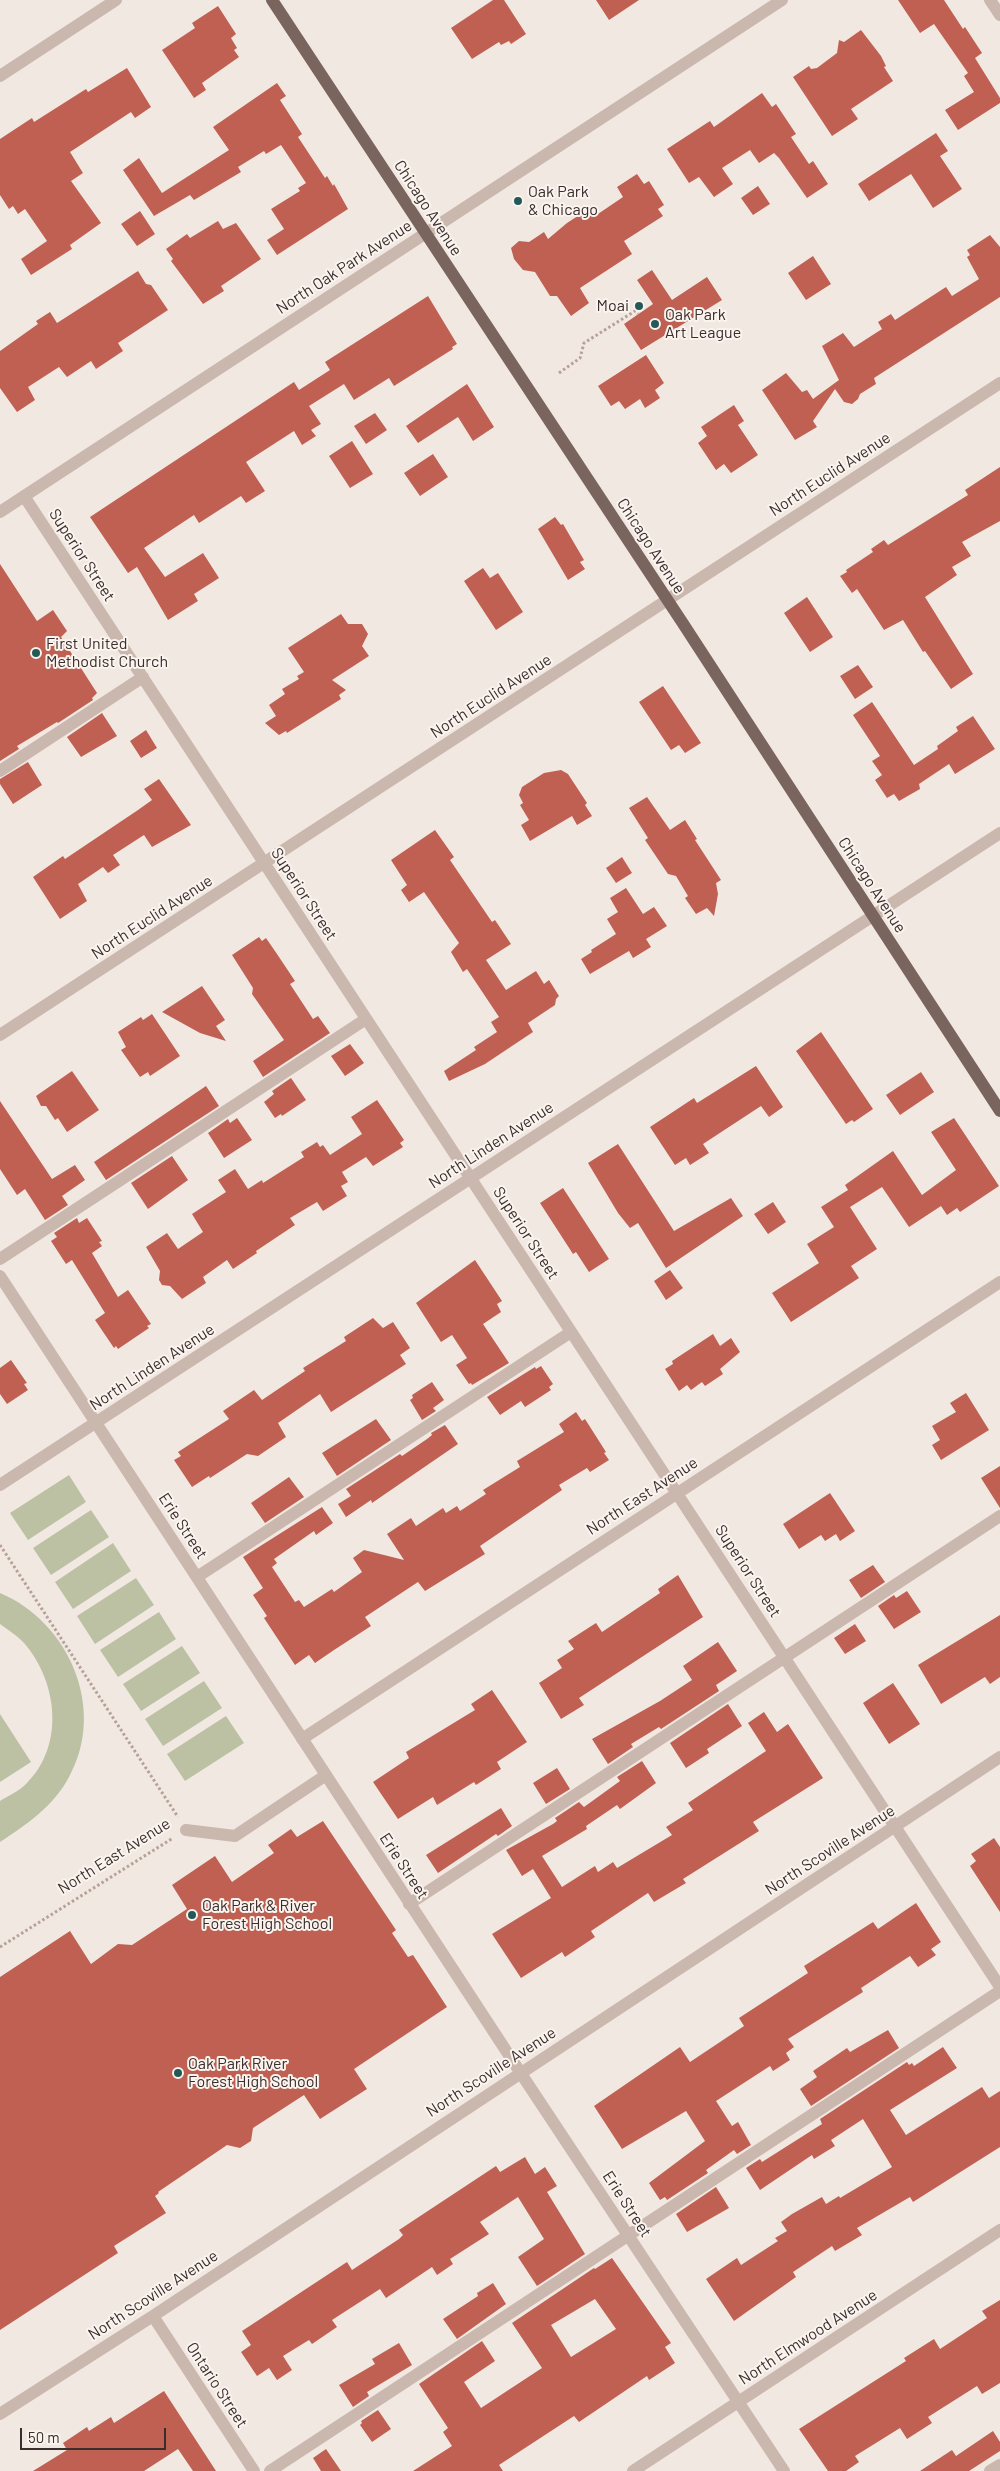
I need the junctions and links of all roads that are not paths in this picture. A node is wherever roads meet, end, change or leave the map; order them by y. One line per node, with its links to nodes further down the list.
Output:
1 (116, 0): 6 (street)
2 (272, 0): 7 (main road, Chicago Avenue)
3 (782, 0): 7 (street, North Oak Park Avenue)
4 (990, 0): 5 (street)
5 (1000, 15)
6 (0, 76)
7 (425, 234): 9 (street, North Oak Park Avenue); 11 (main road, Chicago Avenue)
8 (1000, 383): 11 (street, North Euclid Avenue)
9 (24, 496): 10 (street, North Oak Park Avenue); 12 (street, Superior Street)
10 (0, 512)
11 (667, 600): 15 (street, North Euclid Avenue); 16 (main road, Chicago Avenue)
12 (142, 677): 13 (street); 15 (street, Superior Street)
13 (0, 770)
14 (1000, 833): 16 (street, North Linden Avenue)
15 (264, 863): 17 (street, Superior Street); 18 (street, North Euclid Avenue)
16 (872, 916): 19 (main road, Chicago Avenue); 20 (street, North Linden Avenue)
17 (366, 1019): 20 (street, Superior Street); 21 (street)
18 (0, 1036)
19 (1000, 1111)
20 (471, 1178): 24 (street, Superior Street); 25 (street, North Linden Avenue)
21 (0, 1259)
22 (0, 1276): 25 (street, Erie Street)
23 (1000, 1282): 27 (street, North East Avenue)
24 (571, 1332): 27 (street, Superior Street); 29 (street)
25 (96, 1423): 26 (street, North Linden Avenue); 29 (street, Erie Street)
26 (0, 1485)
27 (677, 1493): 30 (street, Superior Street); 31 (street, North East Avenue)
28 (1000, 1516): 30 (street)
29 (196, 1577): 31 (street, Erie Street)
30 (784, 1657): 34 (street, Superior Street); 36 (street)
31 (302, 1739): 33 (street, Erie Street)
32 (1000, 1757): 34 (street, North Scoville Avenue)
33 (326, 1775): 35 (street, North East Avenue); 36 (street, Erie Street)
34 (895, 1826): 37 (street, Superior Street); 38 (street, North Scoville Avenue)
35 (186, 1830)
36 (410, 1904): 38 (street, Erie Street)
37 (1000, 1989): 40 (street)
38 (520, 2072): 40 (street, Erie Street); 41 (street, North Scoville Avenue)
39 (1000, 2230): 42 (street, North Elmwood Avenue)
40 (628, 2236): 42 (street, Erie Street); 46 (street)
41 (153, 2316): 43 (street, North Scoville Avenue); 45 (street, Ontario Street)
42 (738, 2402): 47 (street, North Elmwood Avenue); 48 (street, Erie Street)
43 (0, 2414)
44 (1000, 2465): 49 (street)
45 (254, 2471)
46 (270, 2471)
47 (633, 2471)
48 (784, 2471)
49 (990, 2471)

